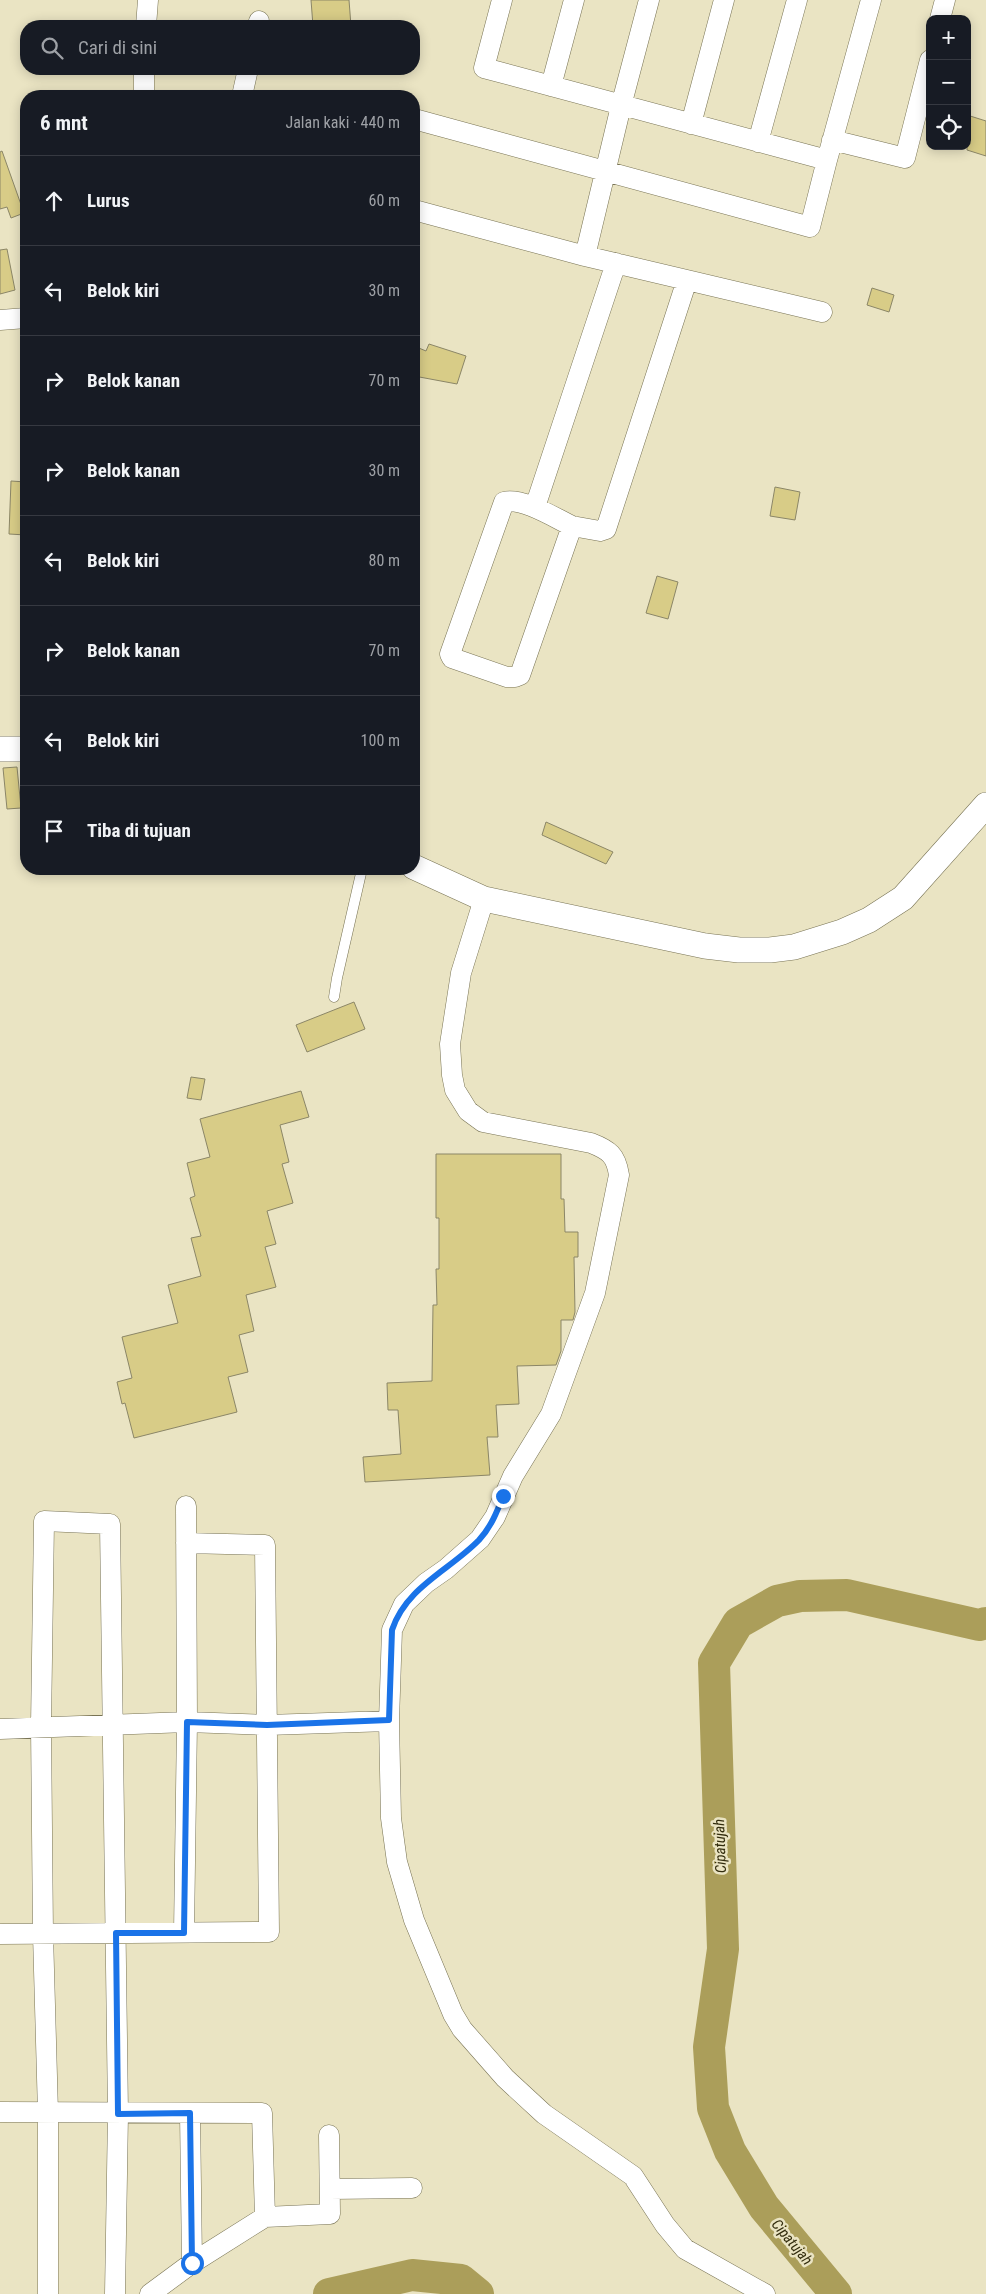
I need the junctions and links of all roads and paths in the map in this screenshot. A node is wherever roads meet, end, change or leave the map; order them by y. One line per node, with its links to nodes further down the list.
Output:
1 (148, 0): 10 (street)
2 (502, 0): 14 (street)
3 (574, 0): 14 (street)
4 (649, 0): 17 (street)
5 (724, 0): 19 (street)
6 (797, 0): 21 (street)
7 (871, 0): 20 (street)
8 (945, 0): 9 (street)
9 (941, 15)
10 (146, 20)
11 (144, 75): 15 (street)
12 (247, 75): 16 (street)
13 (926, 76): 20 (street)
14 (551, 86): 17 (street)
15 (144, 90)
16 (243, 90)
17 (620, 106): 19 (street); 23 (street)
18 (420, 121): 23 (street)
19 (691, 124): 21 (street)
20 (832, 140): 22 (street)
21 (758, 142): 22 (street)
22 (827, 160): 23 (street)
23 (605, 171): 25 (street)
24 (420, 212): 25 (street)
25 (585, 256): 26 (street)
26 (616, 263): 27 (street); 31 (street)
27 (687, 280): 28 (street); 32 (street)
28 (822, 312)
29 (20, 318): 30 (street)
30 (0, 320)
31 (535, 507): 32 (street); 32 (street)
32 (572, 526)
33 (0, 749): 34 (street)
34 (20, 749)
35 (986, 805): 38 (street)
36 (420, 871): 38 (street)
37 (361, 875): 39 (lane)
38 (484, 899): 42 (street)
39 (334, 997)
40 (186, 1506): 41 (street)
41 (186, 1543): 43 (street); 45 (street)
42 (389, 1720): 45 (street); 64 (street)
43 (187, 1722): 44 (street); 45 (street); 49 (street)
44 (114, 1724): 46 (street); 46 (street); 48 (street)
45 (267, 1725): 49 (street)
46 (41, 1726): 47 (street); 51 (street)
47 (0, 1729)
48 (116, 1933): 49 (street); 51 (street); 55 (street)
49 (184, 1933)
50 (0, 1934): 51 (street)
51 (43, 1934): 53 (street)
52 (0, 2112): 53 (street)
53 (48, 2113): 55 (street); 61 (street)
54 (190, 2113): 55 (street); 59 (street); 60 (street)
55 (118, 2114): 62 (street)
56 (329, 2135): 58 (street)
57 (412, 2188): 58 (street)
58 (330, 2189): 59 (street)
59 (265, 2217): 60 (street)
60 (192, 2263): 63 (street)
61 (48, 2294)
62 (115, 2294)
63 (150, 2294)
64 (765, 2294)

